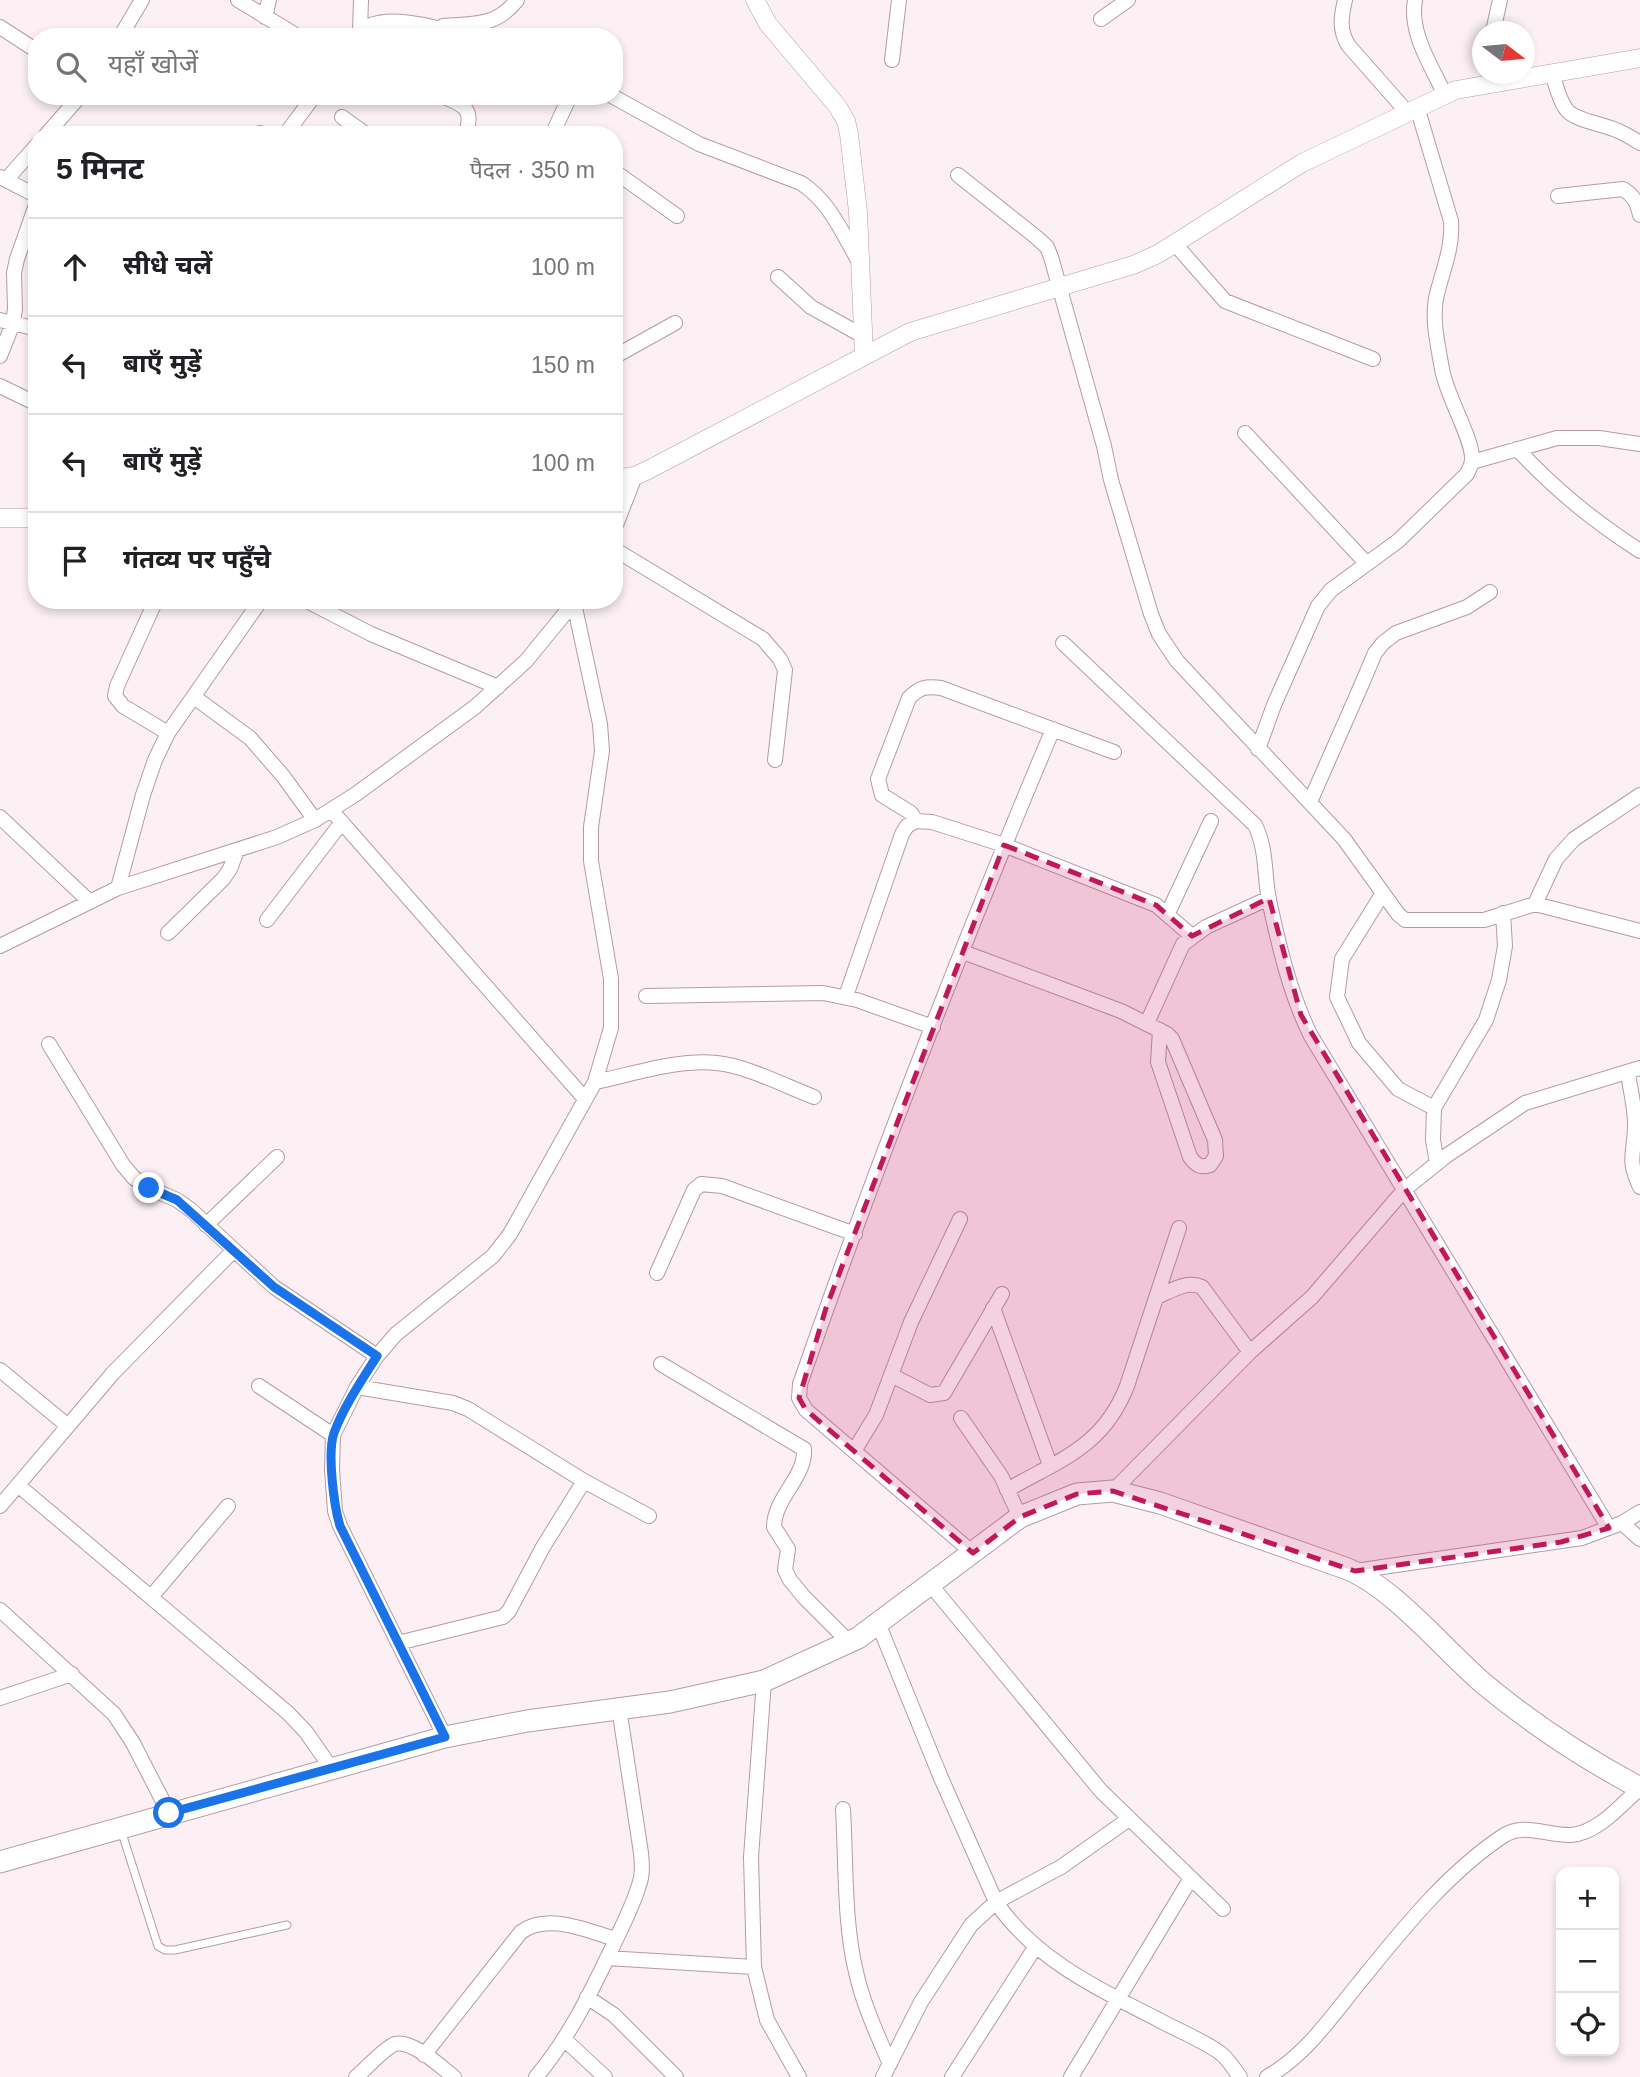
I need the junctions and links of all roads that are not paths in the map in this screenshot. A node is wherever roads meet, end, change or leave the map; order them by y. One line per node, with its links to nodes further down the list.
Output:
1 (142, 0): 17 (street)
2 (239, 0): 12 (street)
3 (269, 0): 12 (street)
4 (360, 0): 19 (street)
5 (517, 0): 16 (street)
6 (755, 0): 49 (street)
7 (899, 0): 23 (street)
8 (1128, 0): 13 (street)
9 (1345, 0): 31 (street)
10 (1415, 0): 25 (street)
11 (1500, 0): 14 (street)
12 (265, 17): 18 (street)
13 (1101, 19)
14 (1495, 21)
15 (0, 27): 21 (street)
16 (438, 27): 20 (street)
17 (125, 28)
18 (284, 28)
19 (358, 28)
20 (366, 28)
21 (28, 45)
22 (1640, 58): 24 (street)
23 (892, 60)
24 (1552, 73): 25 (street); 38 (street)
25 (1445, 95): 31 (street)
26 (623, 102): 49 (street)
27 (72, 105): 33 (street)
28 (307, 105): 34 (street)
29 (463, 105): 36 (street)
30 (566, 105): 37 (street)
31 (1412, 109): 48 (street); 64 (street)
32 (342, 117): 35 (street)
33 (54, 126)
34 (292, 126)
35 (354, 126)
36 (469, 126)
37 (556, 126)
38 (1640, 142)
39 (28, 154): 42 (street)
40 (958, 175): 51 (street)
41 (623, 176): 46 (street)
42 (3, 179): 43 (street)
43 (28, 192)
44 (1558, 196): 45 (street)
45 (1640, 215)
46 (677, 216)
47 (28, 230): 52 (street)
48 (1175, 244): 51 (street); 58 (street)
49 (858, 260): 55 (street)
50 (778, 277): 55 (street)
51 (1060, 285): 55 (street); 84 (street)
52 (6, 322): 54 (street); 57 (street)
53 (675, 323): 56 (street)
54 (28, 327)
55 (863, 345): 65 (street)
56 (623, 352)
57 (0, 356)
58 (1373, 359)
59 (0, 386): 60 (street)
60 (28, 400)
61 (1245, 433): 72 (street)
62 (1640, 444): 63 (street)
63 (1517, 449): 64 (street); 70 (street)
64 (1472, 462): 72 (street)
65 (635, 476): 66 (street); 67 (street)
66 (623, 478)
67 (623, 507)
68 (0, 518): 69 (street)
69 (28, 518)
70 (1640, 551)
71 (623, 554): 86 (street)
72 (1367, 564): 84 (street)
73 (1490, 592): 88 (street)
74 (152, 609): 83 (street)
75 (255, 609): 81 (street)
76 (322, 609): 80 (street)
77 (568, 609): 80 (street)
78 (577, 609): 116 (street)
79 (1063, 643): 99 (street)
80 (498, 687): 89 (street)
81 (194, 697): 83 (street); 91 (street)
82 (1053, 729): 85 (street); 92 (street); 95 (street)
83 (169, 733): 97 (street)
84 (1258, 749): 88 (street)
85 (1114, 752)
86 (775, 760)
87 (1640, 795): 101 (street)
88 (1310, 802): 98 (street)
89 (331, 810): 91 (street); 94 (street)
90 (0, 817): 100 (street)
91 (315, 820): 96 (street)
92 (916, 821): 95 (street); 111 (street)
93 (1211, 821): 102 (street)
94 (342, 822): 104 (street); 118 (street)
95 (1004, 845): 102 (street); 109 (street)
96 (237, 850): 97 (street); 106 (street)
97 (118, 888): 100 (street)
98 (1383, 894): 103 (street); 119 (street)
99 (1269, 898): 107 (street); 123 (street)
100 (90, 902): 108 (street)
101 (1535, 904): 103 (street); 105 (street)
102 (1168, 914): 107 (street)
103 (1503, 914): 119 (street)
104 (267, 920)
105 (1640, 931)
106 (168, 933)
107 (1192, 936): 112 (street)
108 (0, 946)
109 (963, 952): 112 (street); 113 (street)
110 (646, 996): 111 (street)
111 (846, 996): 113 (street)
112 (1153, 1026): 112 (street)
113 (933, 1027): 127 (street)
114 (49, 1044): 125 (street)
115 (1634, 1070): 121 (street); 122 (street)
116 (594, 1082): 117 (street); 118 (street)
117 (814, 1097)
118 (585, 1099): 134 (street)
119 (1434, 1108): 121 (street)
120 (276, 1157): 125 (street)
121 (1437, 1163): 123 (street)
122 (1640, 1187)
123 (1405, 1189): 133 (street); 154 (street)
124 (960, 1219): 137 (street)
125 (206, 1225): 128 (street)
126 (1179, 1228): 131 (street)
127 (855, 1234): 129 (street); 143 (street)
128 (234, 1251): 134 (street); 141 (street)
129 (657, 1273)
130 (1002, 1294): 132 (street)
131 (1157, 1297): 133 (street); 144 (street)
132 (993, 1308): 137 (street); 144 (street)
133 (1250, 1352): 148 (street)
134 (377, 1356): 139 (street)
135 (661, 1364): 162 (street)
136 (0, 1370): 141 (street)
137 (891, 1376): 143 (street)
138 (259, 1386): 142 (street)
139 (357, 1387): 142 (street); 145 (street)
140 (961, 1418): 147 (street)
141 (68, 1426): 146 (street)
142 (333, 1435): 163 (street)
143 (854, 1451): 156 (street)
144 (1050, 1465): 147 (street)
145 (584, 1481): 152 (street); 163 (street)
146 (19, 1486): 149 (street); 159 (street)
147 (1007, 1490): 153 (street)
148 (1113, 1491): 153 (main road); 157 (main road)
149 (0, 1506)
150 (228, 1506): 159 (street)
151 (1640, 1512): 154 (street)
152 (649, 1516)
153 (1020, 1517): 156 (main road)
154 (1616, 1525): 155 (street); 157 (street)
155 (1640, 1539)
156 (973, 1553): 158 (main road)
157 (1355, 1571): 170 (main road)
158 (930, 1584): 161 (main road); 173 (street)
159 (151, 1597): 169 (street)
160 (0, 1610): 164 (street)
161 (878, 1623): 162 (main road); 177 (street)
162 (849, 1642): 165 (main road)
163 (398, 1643): 168 (street)
164 (72, 1674): 166 (street); 172 (street)
165 (764, 1681): 167 (main road); 183 (street)
166 (0, 1698)
167 (619, 1708): 168 (main road); 180 (street)
168 (445, 1737): 169 (main road)
169 (332, 1769): 172 (main road)
170 (1640, 1788): 198 (street)
171 (844, 1809): 188 (street)
172 (169, 1813): 174 (main road)
173 (1129, 1819): 176 (street); 177 (street)
174 (120, 1827): 175 (main road); 179 (lane)
175 (0, 1861)
176 (1191, 1878): 178 (street); 185 (street)
177 (996, 1902): 181 (street); 188 (street)
178 (1223, 1909)
179 (287, 1925)
180 (616, 1939): 182 (street); 187 (street)
181 (1036, 1946): 185 (street); 195 (street)
182 (607, 1958): 183 (street); 184 (street)
183 (754, 1967): 194 (street)
184 (587, 1997): 186 (street); 193 (street)
185 (1119, 2000): 196 (street); 197 (street)
186 (564, 2039): 191 (street); 192 (street)
187 (424, 2055): 189 (street); 190 (street)
188 (886, 2071)
189 (356, 2077)
190 (454, 2077)
191 (536, 2077)
192 (605, 2077)
193 (676, 2077)
194 (799, 2077)
195 (952, 2077)
196 (1071, 2077)
197 (1240, 2077)
198 (1267, 2077)

